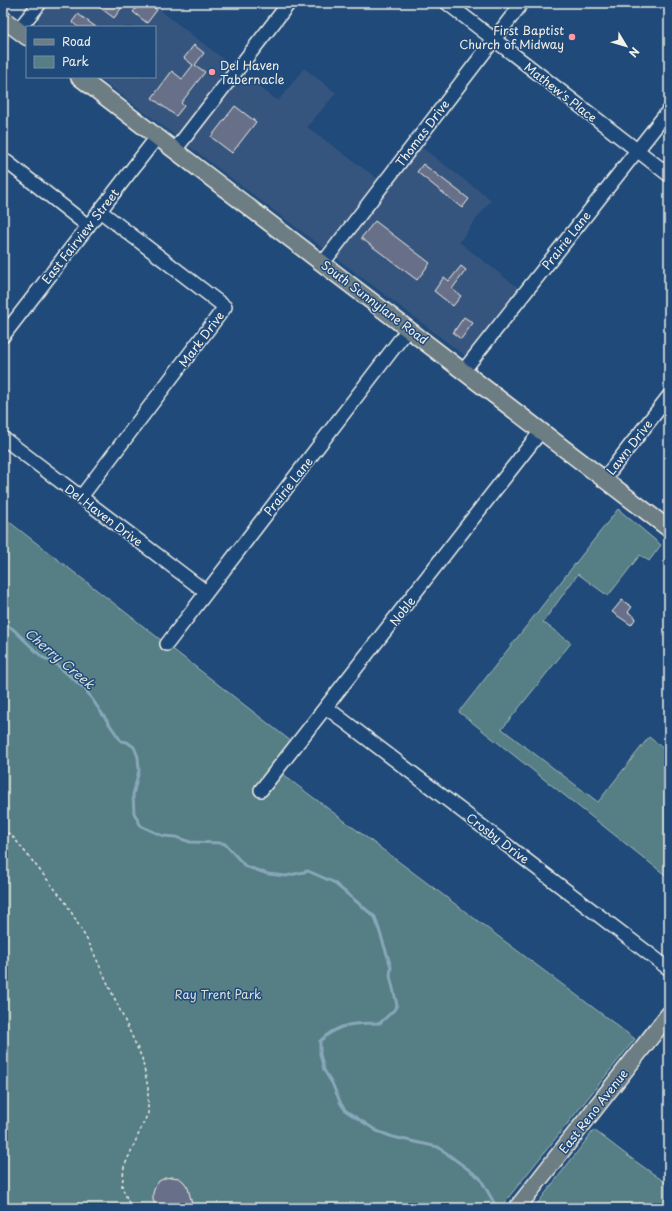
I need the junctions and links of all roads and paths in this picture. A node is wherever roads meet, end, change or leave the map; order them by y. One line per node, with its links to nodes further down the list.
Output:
1 (40, 3): 6 (street)
2 (289, 3): 12 (street)
3 (447, 3): 8 (street, Mathew's Place)
4 (522, 3): 8 (street, Thomas Drive)
5 (3, 19): 7 (main road)
6 (27, 26)
7 (23, 34)
8 (493, 39): 13 (street, Mathew's Place); 18 (street, Thomas Drive)
9 (80, 78): 11 (main road, South Sunnylane Road)
10 (669, 110): 13 (street, Prairie Lane)
11 (157, 137): 12 (main road, South Sunnylane Road); 16 (street, East Fairview Street)
12 (175, 150): 18 (main road, South Sunnylane Road)
13 (637, 151): 15 (street, Mathew's Place); 21 (street, Prairie Lane)
14 (7, 162): 17 (street)
15 (669, 175)
16 (100, 211): 17 (street, East Fairview Street); 26 (street, Mark Drive)
17 (88, 226): 20 (street, East Fairview Street)
18 (323, 263): 19 (main road, South Sunnylane Road)
19 (409, 328): 21 (main road, South Sunnylane Road); 28 (street, Prairie Lane)
20 (3, 336)
21 (464, 370): 23 (main road, South Sunnylane Road)
22 (669, 396): 25 (street, Lawn Drive)
23 (541, 431): 25 (main road, South Sunnylane Road); 30 (street, Noble)
24 (3, 438): 26 (street, Del Haven Drive)
25 (604, 479): 27 (main road, South Sunnylane Road)
26 (81, 497): 28 (street, Del Haven Drive)
27 (669, 529)
28 (206, 592): 29 (street, Prairie Lane)
29 (166, 644)
30 (327, 708): 31 (street, Noble); 33 (street, Crosby Drive)
31 (261, 790)
32 (3, 829): 35 (path)
33 (669, 969)
34 (669, 1014): 36 (main road, East Reno Avenue)
35 (131, 1208)
36 (517, 1208)

